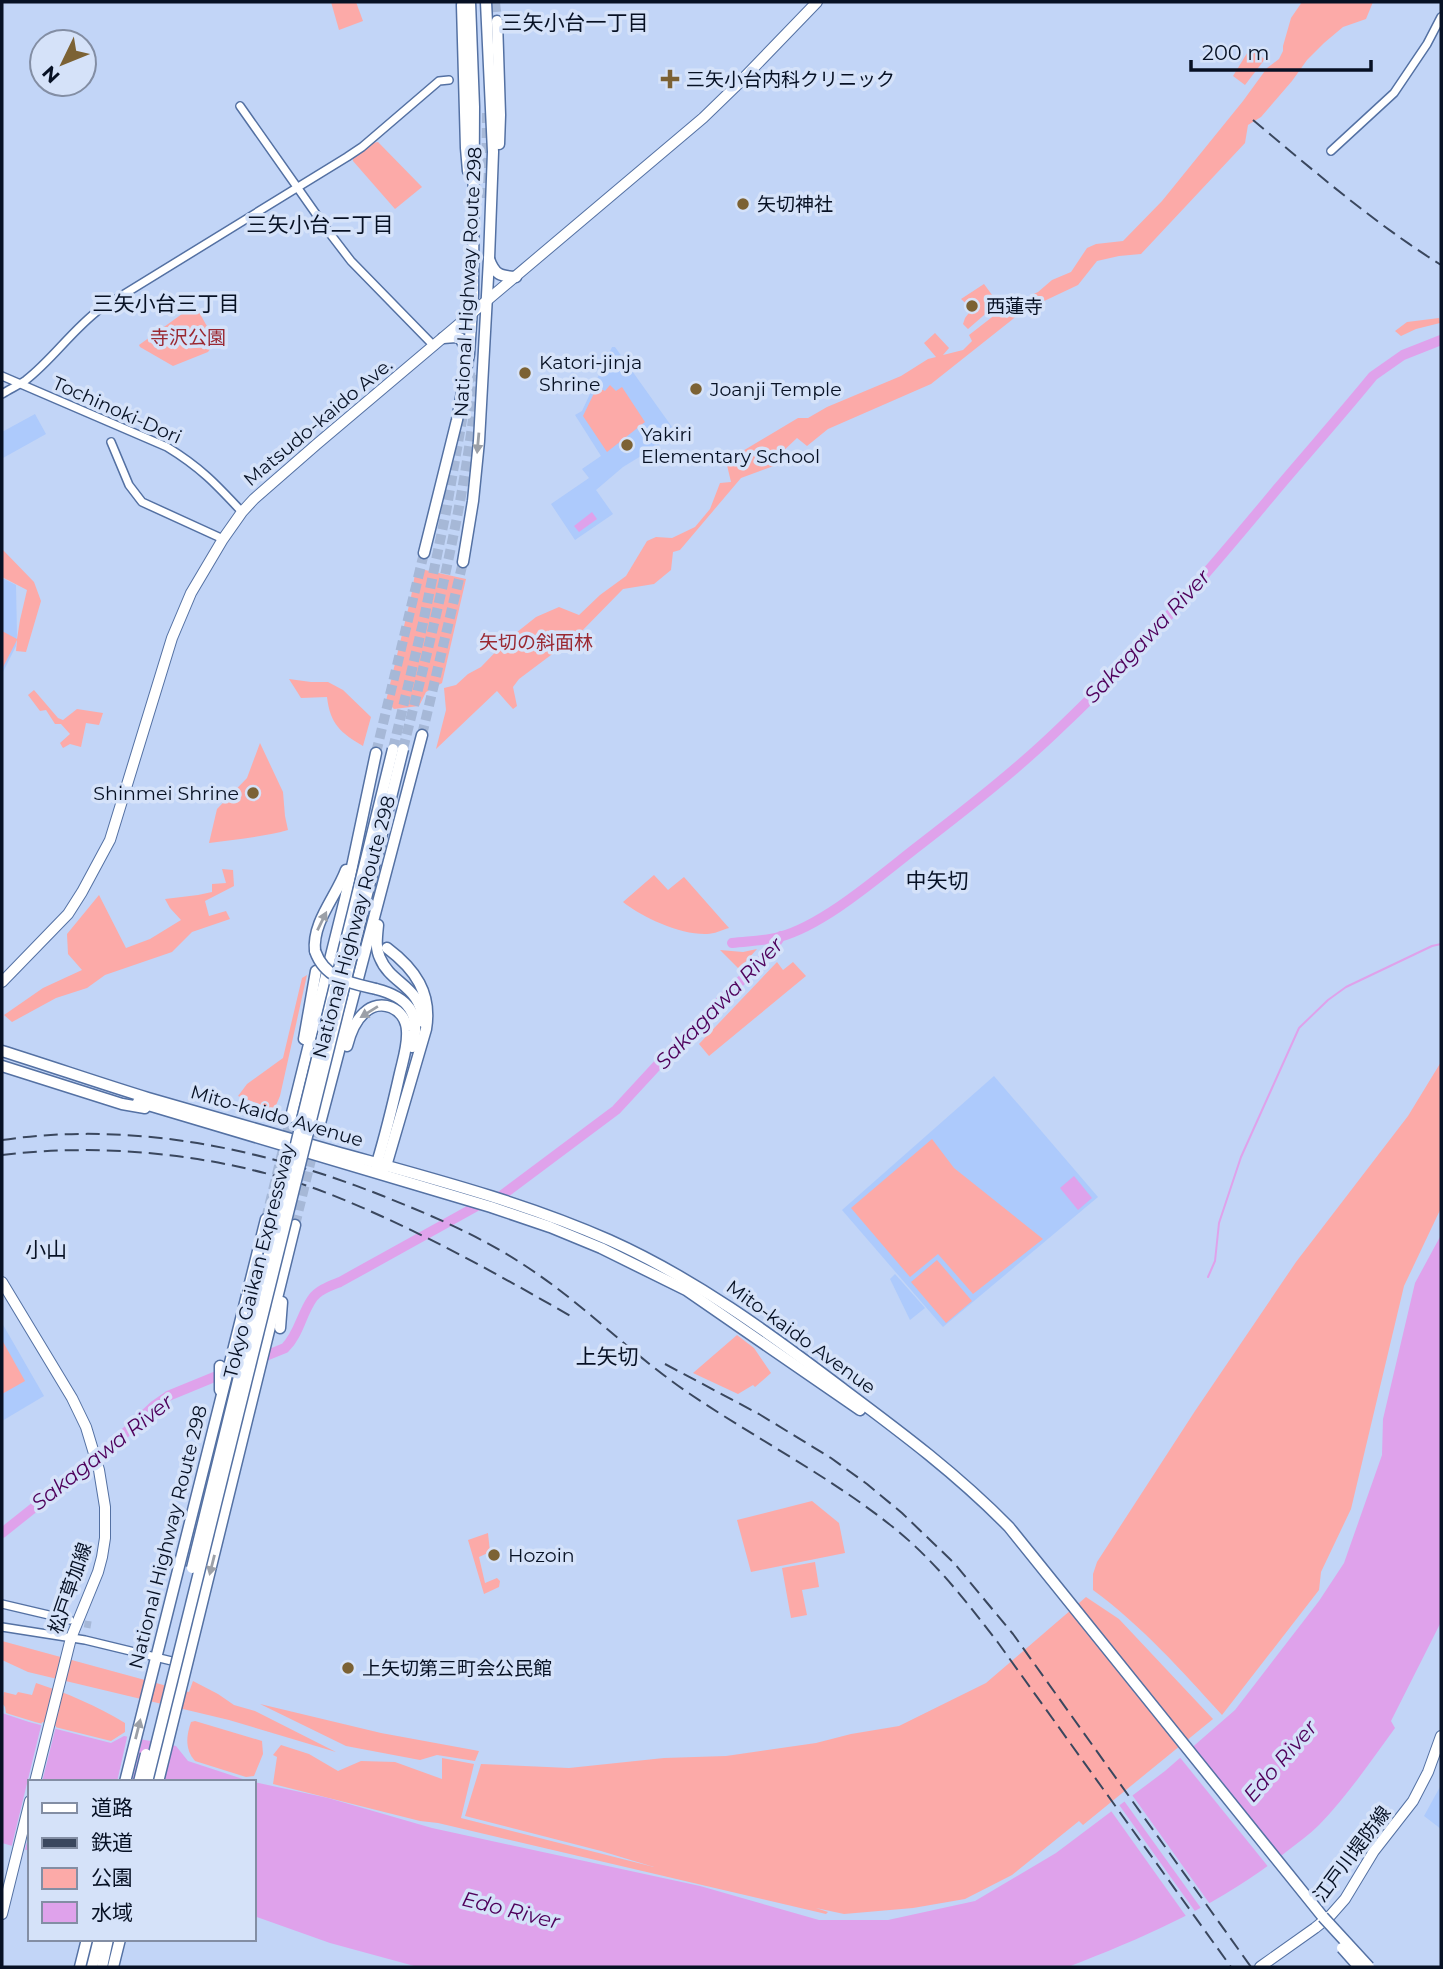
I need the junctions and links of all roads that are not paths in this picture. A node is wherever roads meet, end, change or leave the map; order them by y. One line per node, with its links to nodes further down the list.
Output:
1 (486, 2): 10 (highway, National Highway Route 298)
2 (817, 2): 12 (main road, Matsudo-kaido Ave.)
3 (466, 3): 14 (highway, National Highway Route 298)
4 (1441, 17): 8 (street)
5 (497, 21): 10 (highway)
6 (449, 80): 9 (street)
7 (240, 106): 9 (street)
8 (1331, 151)
9 (297, 187): 16 (street); 19 (street)
10 (491, 198): 11 (highway, National Highway Route 298)
11 (489, 259): 12 (highway); 13 (highway, National Highway Route 298)
12 (516, 276): 13 (main road, Matsudo-kaido Ave.)
13 (487, 301): 14 (main road, Matsudo-kaido Ave.); 25 (highway, National Highway Route 298, one-way to 25)
14 (472, 314): 15 (main road, Matsudo-kaido Ave.); 17 (highway, National Highway Route 298)
15 (443, 338): 16 (main road, Matsudo-kaido Ave.); 17 (highway)
16 (434, 346): 22 (main road, Matsudo-kaido Ave.)
17 (469, 354): 24 (highway, National Highway Route 298)
18 (2, 376): 19 (street, Tochinoki-Dori)
19 (19, 384): 20 (street); 22 (street, Tochinoki-Dori)
20 (2, 394)
21 (111, 442): 23 (street)
22 (242, 512): 23 (main road, Matsudo-kaido Ave.)
23 (223, 539): 32 (main road, Matsudo-kaido Ave.)
24 (424, 553)
25 (463, 562)
26 (422, 735): 29 (highway, National Highway Route 298)
27 (375, 759): 28 (highway, National Highway Route 298)
28 (341, 894): 39 (highway, one-way to 28, bridge); 40 (highway, National Highway Route 298)
29 (379, 904): 33 (highway); 42 (highway, National Highway Route 298)
30 (387, 948): 33 (highway)
31 (316, 971): 40 (highway)
32 (2, 982)
33 (422, 1036): 46 (highway)
34 (2, 1045): 41 (highway)
35 (2, 1051): 37 (highway, Mito-kaido Avenue)
36 (2, 1058): 37 (highway, Mito-kaido Avenue)
37 (25, 1062): 41 (highway, Mito-kaido Avenue); 43 (highway, Mito-kaido Avenue)
38 (2, 1066): 43 (highway)
39 (395, 1096): 42 (highway, one-way to 42); 46 (highway)
40 (295, 1097): 44 (highway, National Highway Route 298)
41 (148, 1098): 46 (highway, Mito-kaido Avenue)
42 (327, 1100): 45 (highway, National Highway Route 298)
43 (159, 1108): 46 (highway, Mito-kaido Avenue)
44 (291, 1117)
45 (319, 1127)
46 (381, 1168): 54 (highway, Mito-kaido Avenue); 54 (highway, Mito-kaido Avenue)
47 (266, 1219): 52 (highway, National Highway Route 298)
48 (295, 1225): 50 (highway)
49 (2, 1282): 58 (main road, 松戸草加線)
50 (281, 1289): 51 (highway); 51 (highway)
51 (266, 1343): 60 (highway, one-way to 60)
52 (225, 1360): 53 (highway, National Highway Route 298); 53 (highway)
53 (222, 1388): 59 (highway, National Highway Route 298)
54 (868, 1411): 69 (highway, Mito-kaido Avenue)
55 (2, 1604): 56 (street)
56 (70, 1620)
57 (2, 1627): 58 (street)
58 (71, 1638): 59 (street); 62 (main road, 松戸草加線)
59 (156, 1658): 60 (street); 63 (highway, National Highway Route 298, one-way to 59)
60 (188, 1665): 66 (highway)
61 (1441, 1737): 80 (main road, 江戸川堤防線)
62 (35, 1780)
63 (125, 1780)
64 (140, 1780): 65 (highway, Tokyo Gaikan Expressway, bridge)
65 (147, 1780)
66 (159, 1780)
67 (28, 1809): 68 (main road)
68 (2, 1914)
69 (1321, 1919): 70 (highway, Mito-kaido Avenue, bridge); 75 (highway, Mito-kaido Avenue)
70 (1343, 1940): 81 (highway, Mito-kaido Avenue, bridge); 82 (highway, bridge)
71 (86, 1941): 76 (highway)
72 (98, 1941): 77 (highway)
73 (108, 1941): 78 (highway)
74 (120, 1941): 79 (highway)
75 (1354, 1964)
76 (80, 1967)
77 (92, 1967)
78 (102, 1967)
79 (113, 1967)
80 (1260, 1967)
81 (1369, 1967)
82 (1376, 1967)

